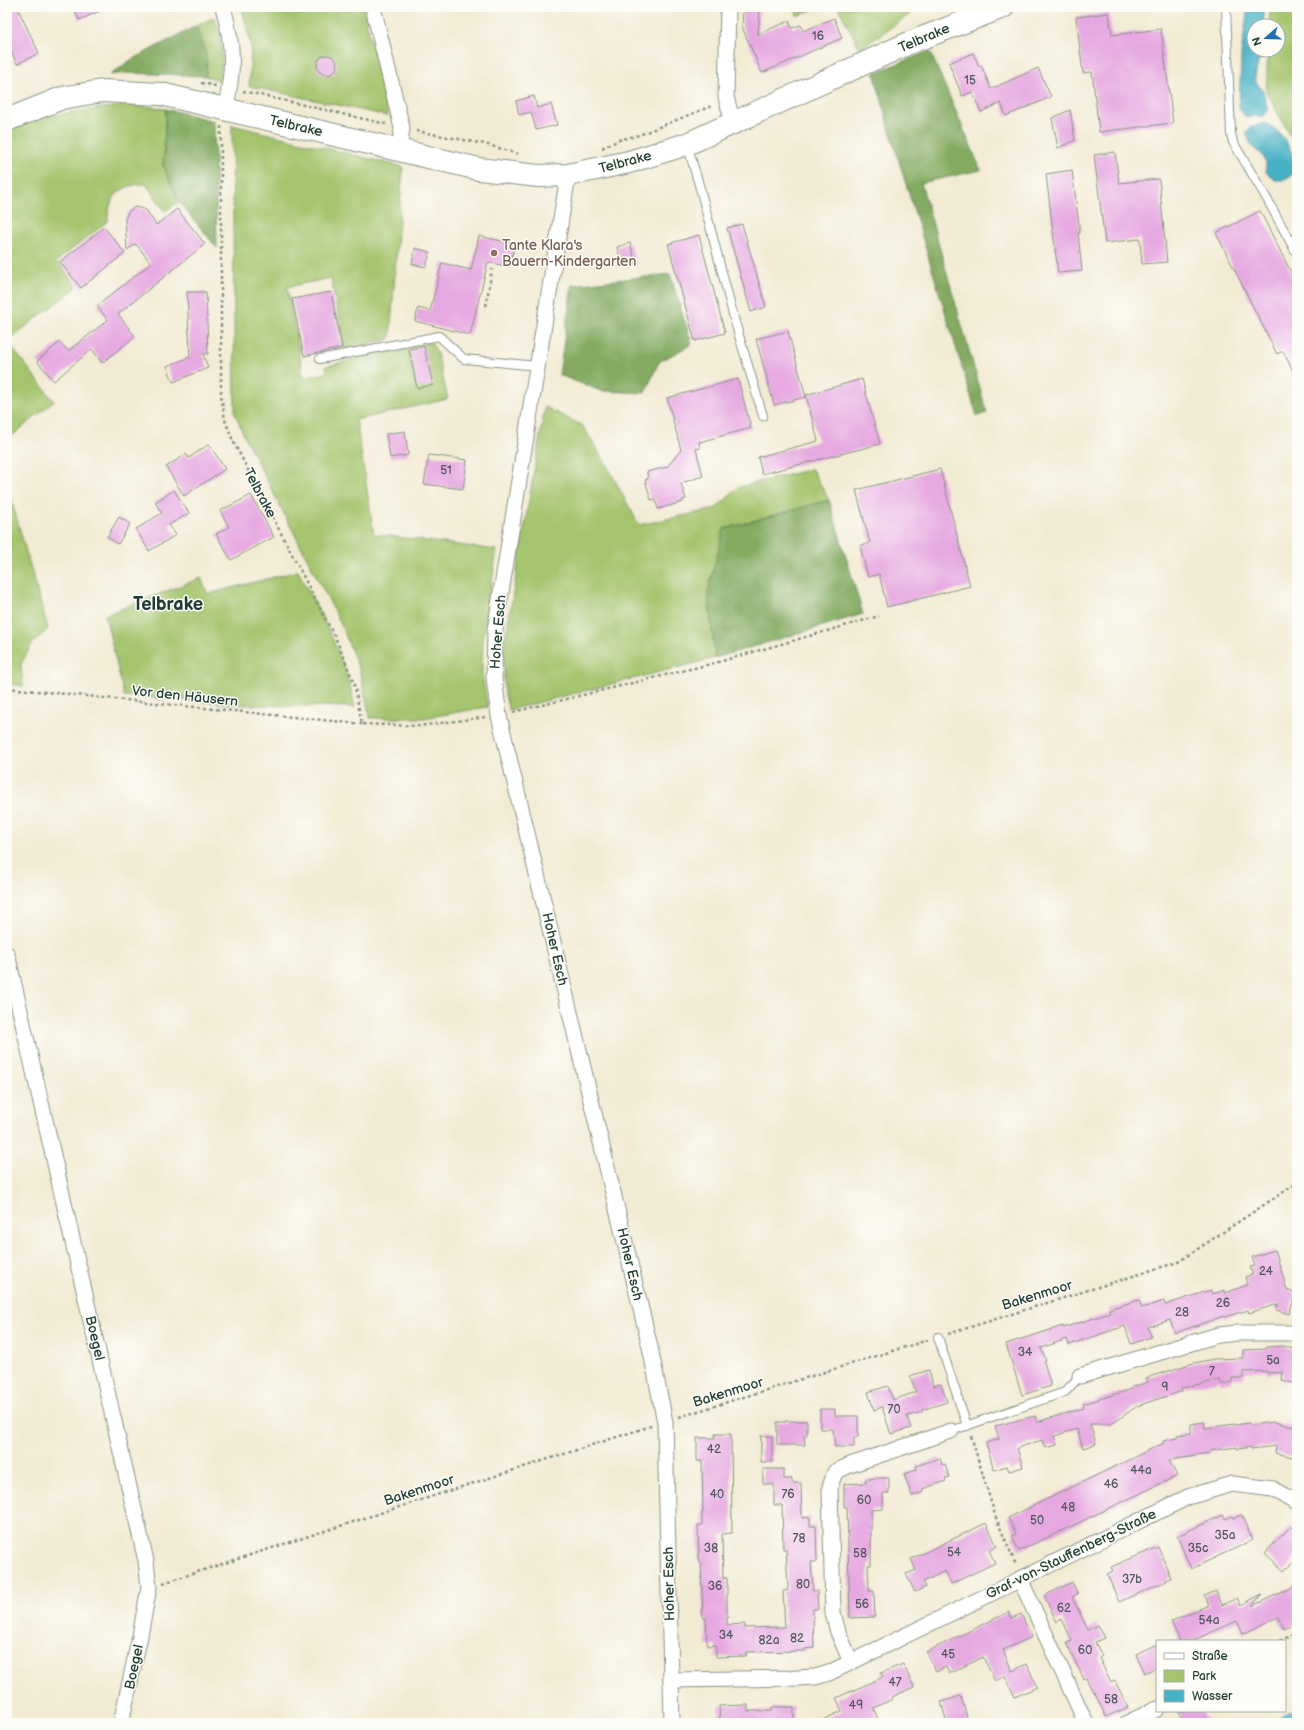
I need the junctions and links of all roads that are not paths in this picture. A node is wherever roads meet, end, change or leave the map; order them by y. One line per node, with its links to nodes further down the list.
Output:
1 (223, 7): 6 (street)
2 (373, 7): 10 (street)
3 (728, 7): 8 (street)
4 (1003, 7): 8 (street, Telbrake)
5 (1226, 7): 12 (lane)
6 (225, 110): 7 (street, Telbrake); 10 (street, Telbrake)
7 (7, 120)
8 (733, 123): 9 (street, Telbrake)
9 (687, 144): 11 (street, Telbrake); 15 (lane)
10 (399, 150): 11 (street, Telbrake)
11 (568, 175): 14 (street, Hoher Esch)
12 (1297, 254)
13 (320, 359): 14 (lane)
14 (538, 366): 25 (street, Hoher Esch)
15 (763, 416)
16 (7, 954): 27 (street, Boegel)
17 (1297, 1333): 19 (street)
18 (938, 1337): 20 (lane)
19 (1080, 1376): 20 (lane)
20 (967, 1426): 21 (lane)
21 (950, 1431): 24 (street)
22 (1297, 1502): 23 (street, Graf-von-Stauffenberg-Straße)
23 (1020, 1579): 24 (street, Graf-von-Stauffenberg-Straße); 29 (street)
24 (851, 1662): 25 (street, Graf-von-Stauffenberg-Straße)
25 (671, 1680): 28 (street, Hoher Esch)
26 (1156, 1709): 30 (street)
27 (122, 1723)
28 (672, 1723)
29 (1086, 1723)
30 (1127, 1723)

